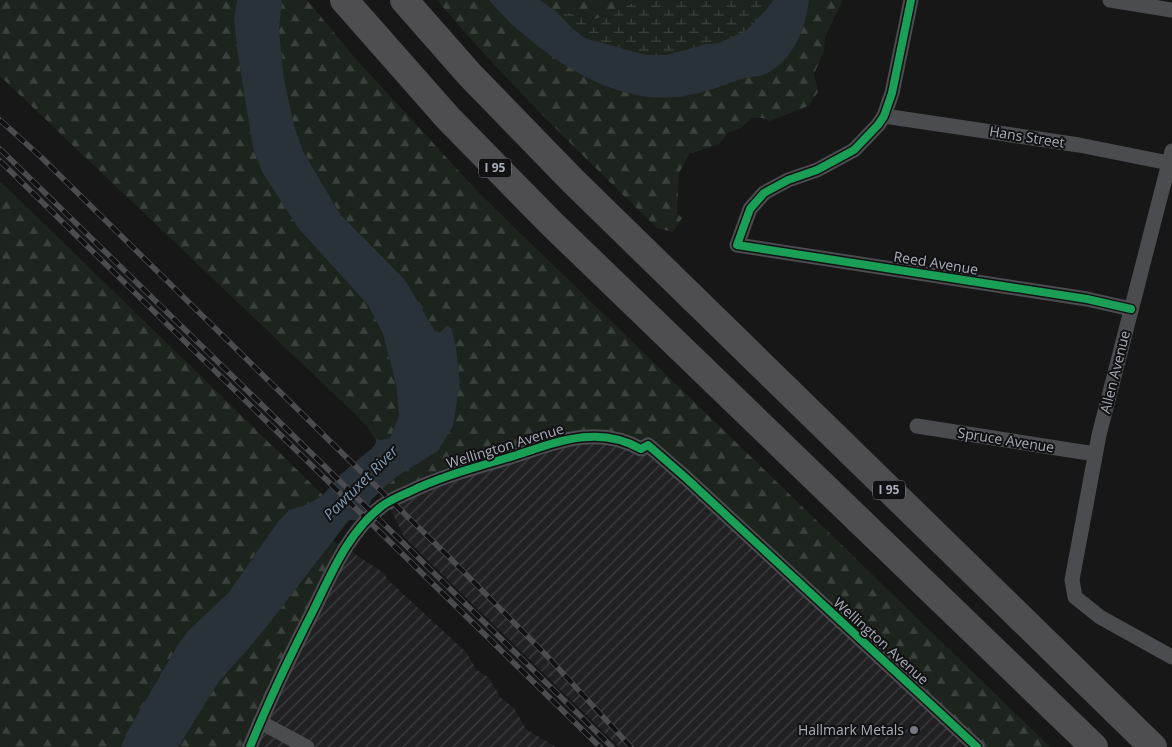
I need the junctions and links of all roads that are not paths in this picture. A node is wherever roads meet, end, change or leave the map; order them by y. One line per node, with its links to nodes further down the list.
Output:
1 (344, 0): 16 (highway, I 95)
2 (404, 0): 17 (highway, I 95)
3 (911, 0): 6 (street)
4 (1110, 0): 5 (street)
5 (1172, 10)
6 (884, 116): 7 (street, Hans Street); 8 (street, Reed Avenue)
7 (1170, 157): 8 (street, Allen Avenue)
8 (1132, 308): 10 (street, Allen Avenue)
9 (917, 426): 10 (street, Spruce Avenue)
10 (1095, 454): 11 (street, Allen Avenue)
11 (1172, 657)
12 (260, 722): 13 (street, Wellington Avenue); 14 (street); 15 (street, Wellington Avenue)
13 (250, 747)
14 (307, 747)
15 (977, 747)
16 (1094, 747)
17 (1153, 747)

